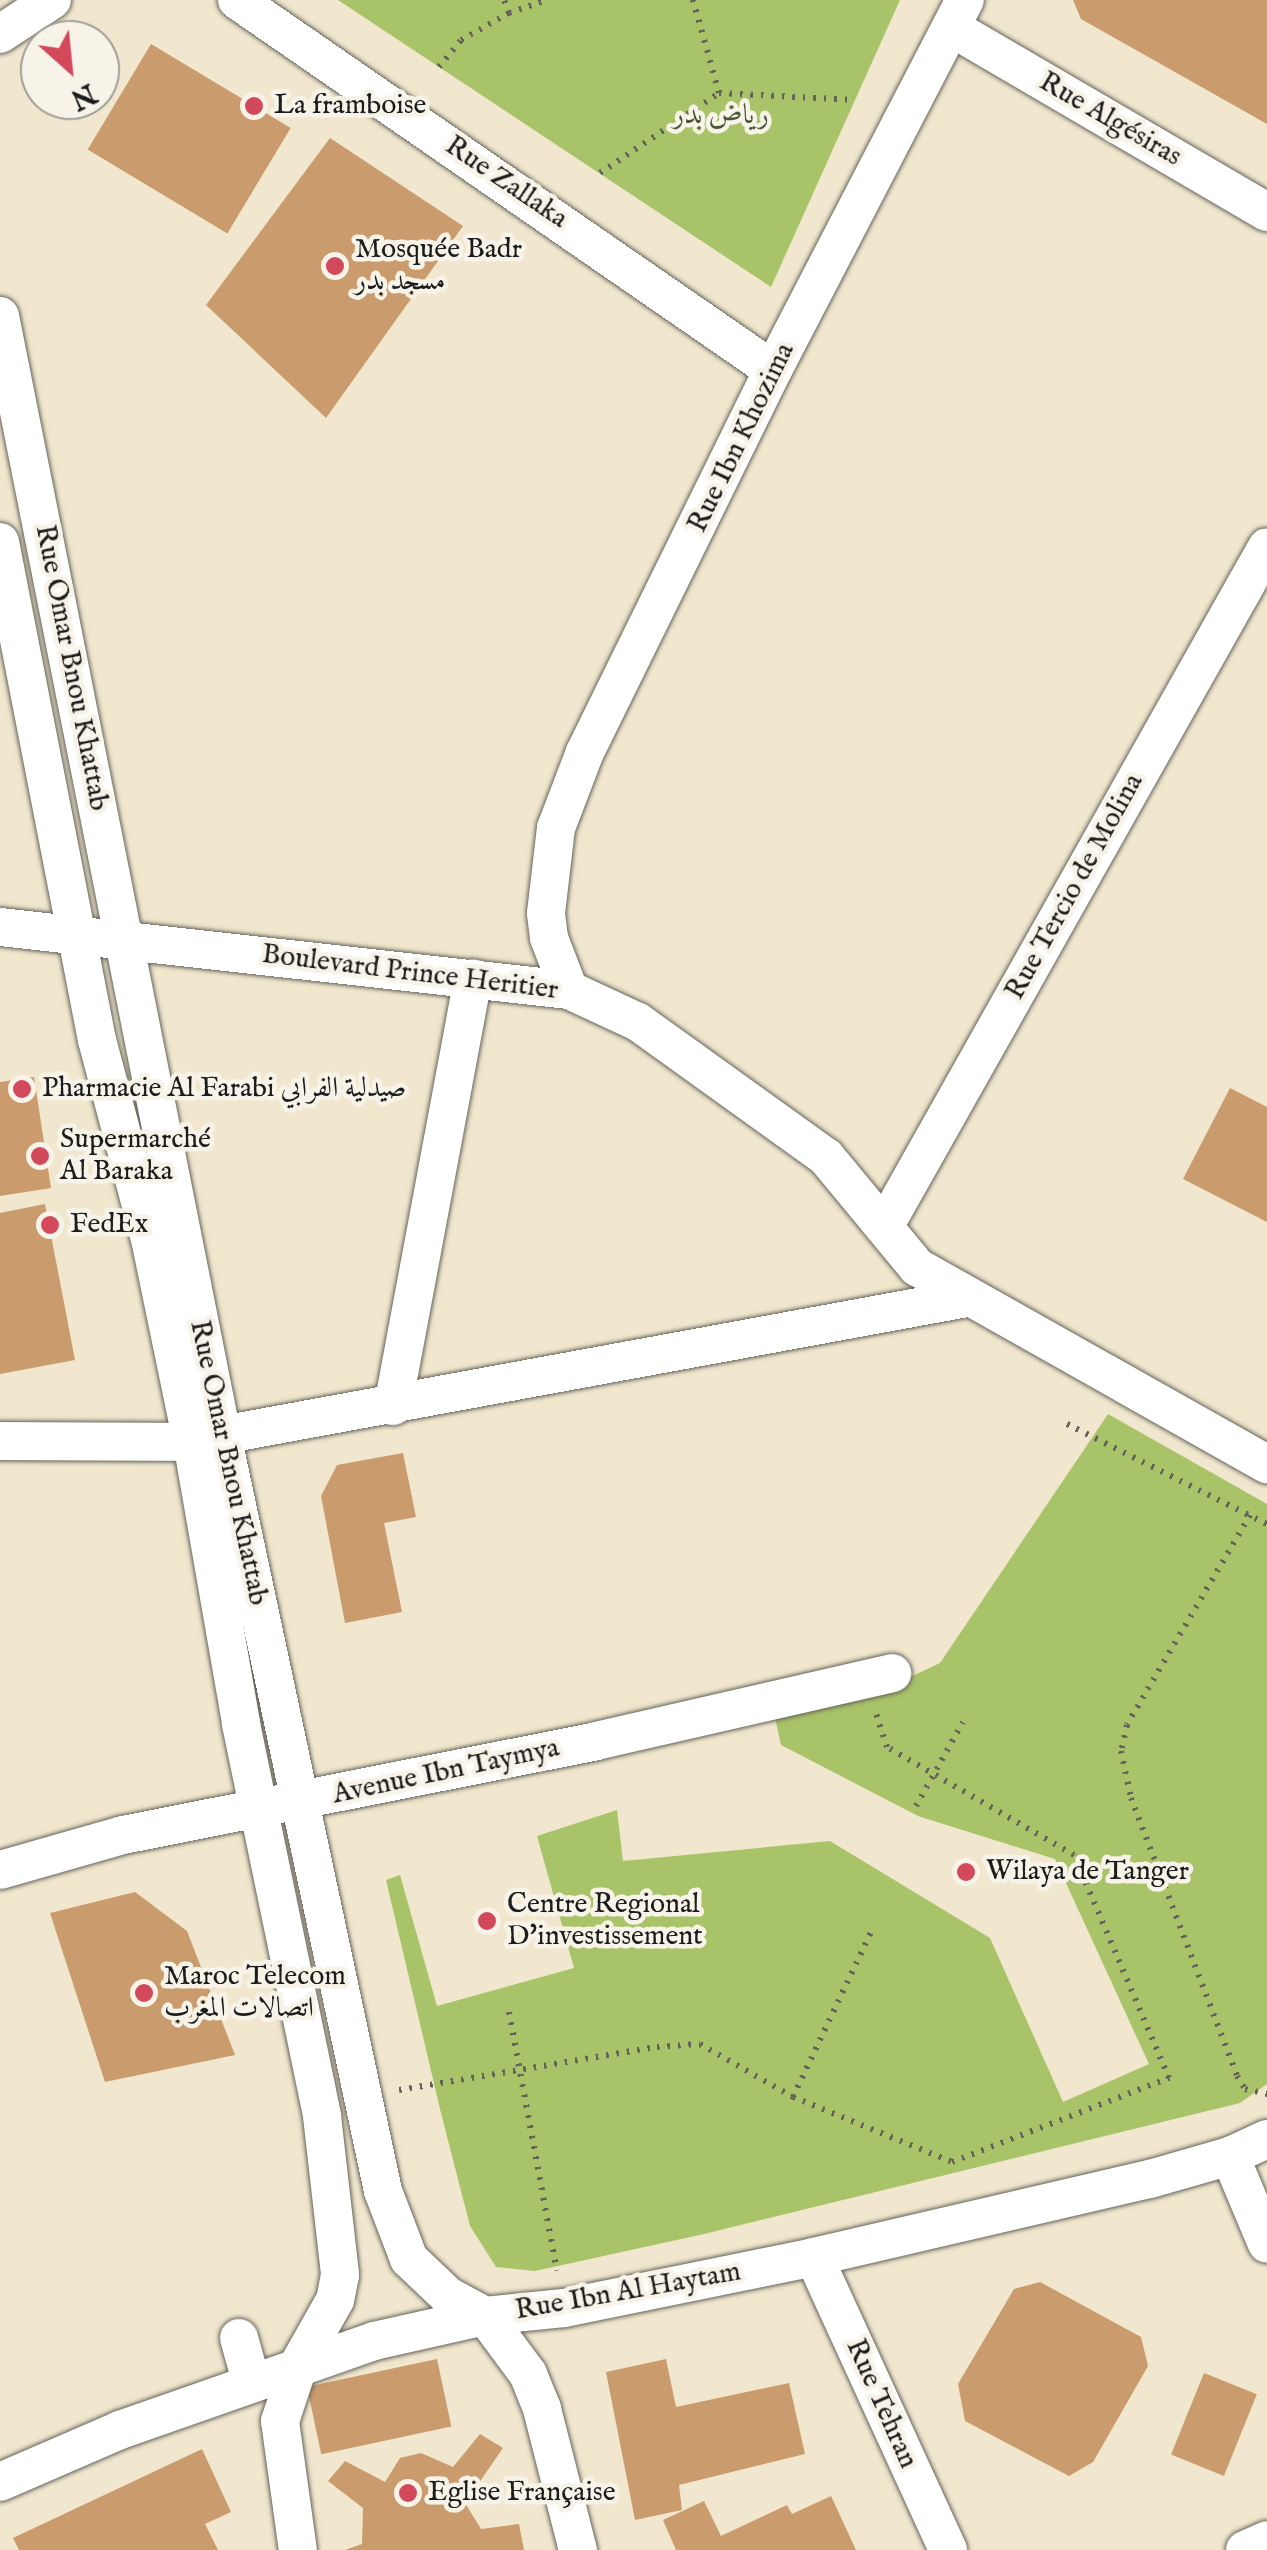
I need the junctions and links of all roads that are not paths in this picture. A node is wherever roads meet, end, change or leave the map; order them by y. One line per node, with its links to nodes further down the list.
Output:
1 (52, 0): 4 (street)
2 (238, 0): 7 (street, Rue Zallaka)
3 (959, 14): 5 (street, Rue Algésiras); 7 (street, Rue Ibn Khozima)
4 (0, 34)
5 (1267, 212)
6 (0, 316): 12 (street, Rue Omar Bnou Khattab)
7 (773, 370): 14 (street, Rue Ibn Khozima)
8 (0, 542): 11 (street, Rue Omar Bnou Khattab)
9 (1267, 547): 15 (street, Rue Tercio de Molina)
10 (0, 927): 11 (street, Boulevard Prince Heritier)
11 (78, 935): 12 (street, Boulevard Prince Heritier); 18 (street, Rue Omar Bnou Khattab)
12 (126, 942): 13 (street, Boulevard Prince Heritier); 18 (street, Rue Omar Bnou Khattab)
13 (473, 978): 14 (street, Boulevard Prince Heritier); 17 (street)
14 (569, 990): 15 (street, Boulevard Prince Heritier)
15 (884, 1227): 16 (street, Boulevard Prince Heritier)
16 (966, 1298): 17 (street); 20 (street, Boulevard Prince Heritier)
17 (393, 1406): 18 (street)
18 (207, 1439): 19 (street); 22 (street, Rue Omar Bnou Khattab); 23 (street, Rue Omar Bnou Khattab)
19 (0, 1440)
20 (1267, 1464)
21 (879, 1676): 22 (street, Avenue Ibn Taymya)
22 (299, 1802): 23 (street, Avenue Ibn Taymya); 29 (street, Rue Omar Bnou Khattab)
23 (258, 1810): 24 (street, Avenue Ibn Taymya); 31 (street, Rue Omar Bnou Khattab)
24 (0, 1870)
25 (1267, 2139): 26 (street, Rue Ibn Al Haytam)
26 (1230, 2156): 27 (street); 28 (street, Rue Ibn Al Haytam)
27 (1267, 2244)
28 (814, 2257): 29 (street, Rue Ibn Al Haytam); 37 (street, Rue Tehran)
29 (486, 2316): 31 (street, Rue Ibn Al Haytam); 36 (street, Rue Omar Bnou Khattab)
30 (238, 2338): 32 (street)
31 (298, 2364): 32 (street, Rue Ibn Al Haytam); 35 (street, Rue Omar Bnou Khattab)
32 (251, 2382): 33 (street, Rue Ibn Al Haytam)
33 (0, 2482)
34 (1267, 2540): 38 (street)
35 (298, 2550)
36 (578, 2550)
37 (948, 2550)
38 (1245, 2550)

